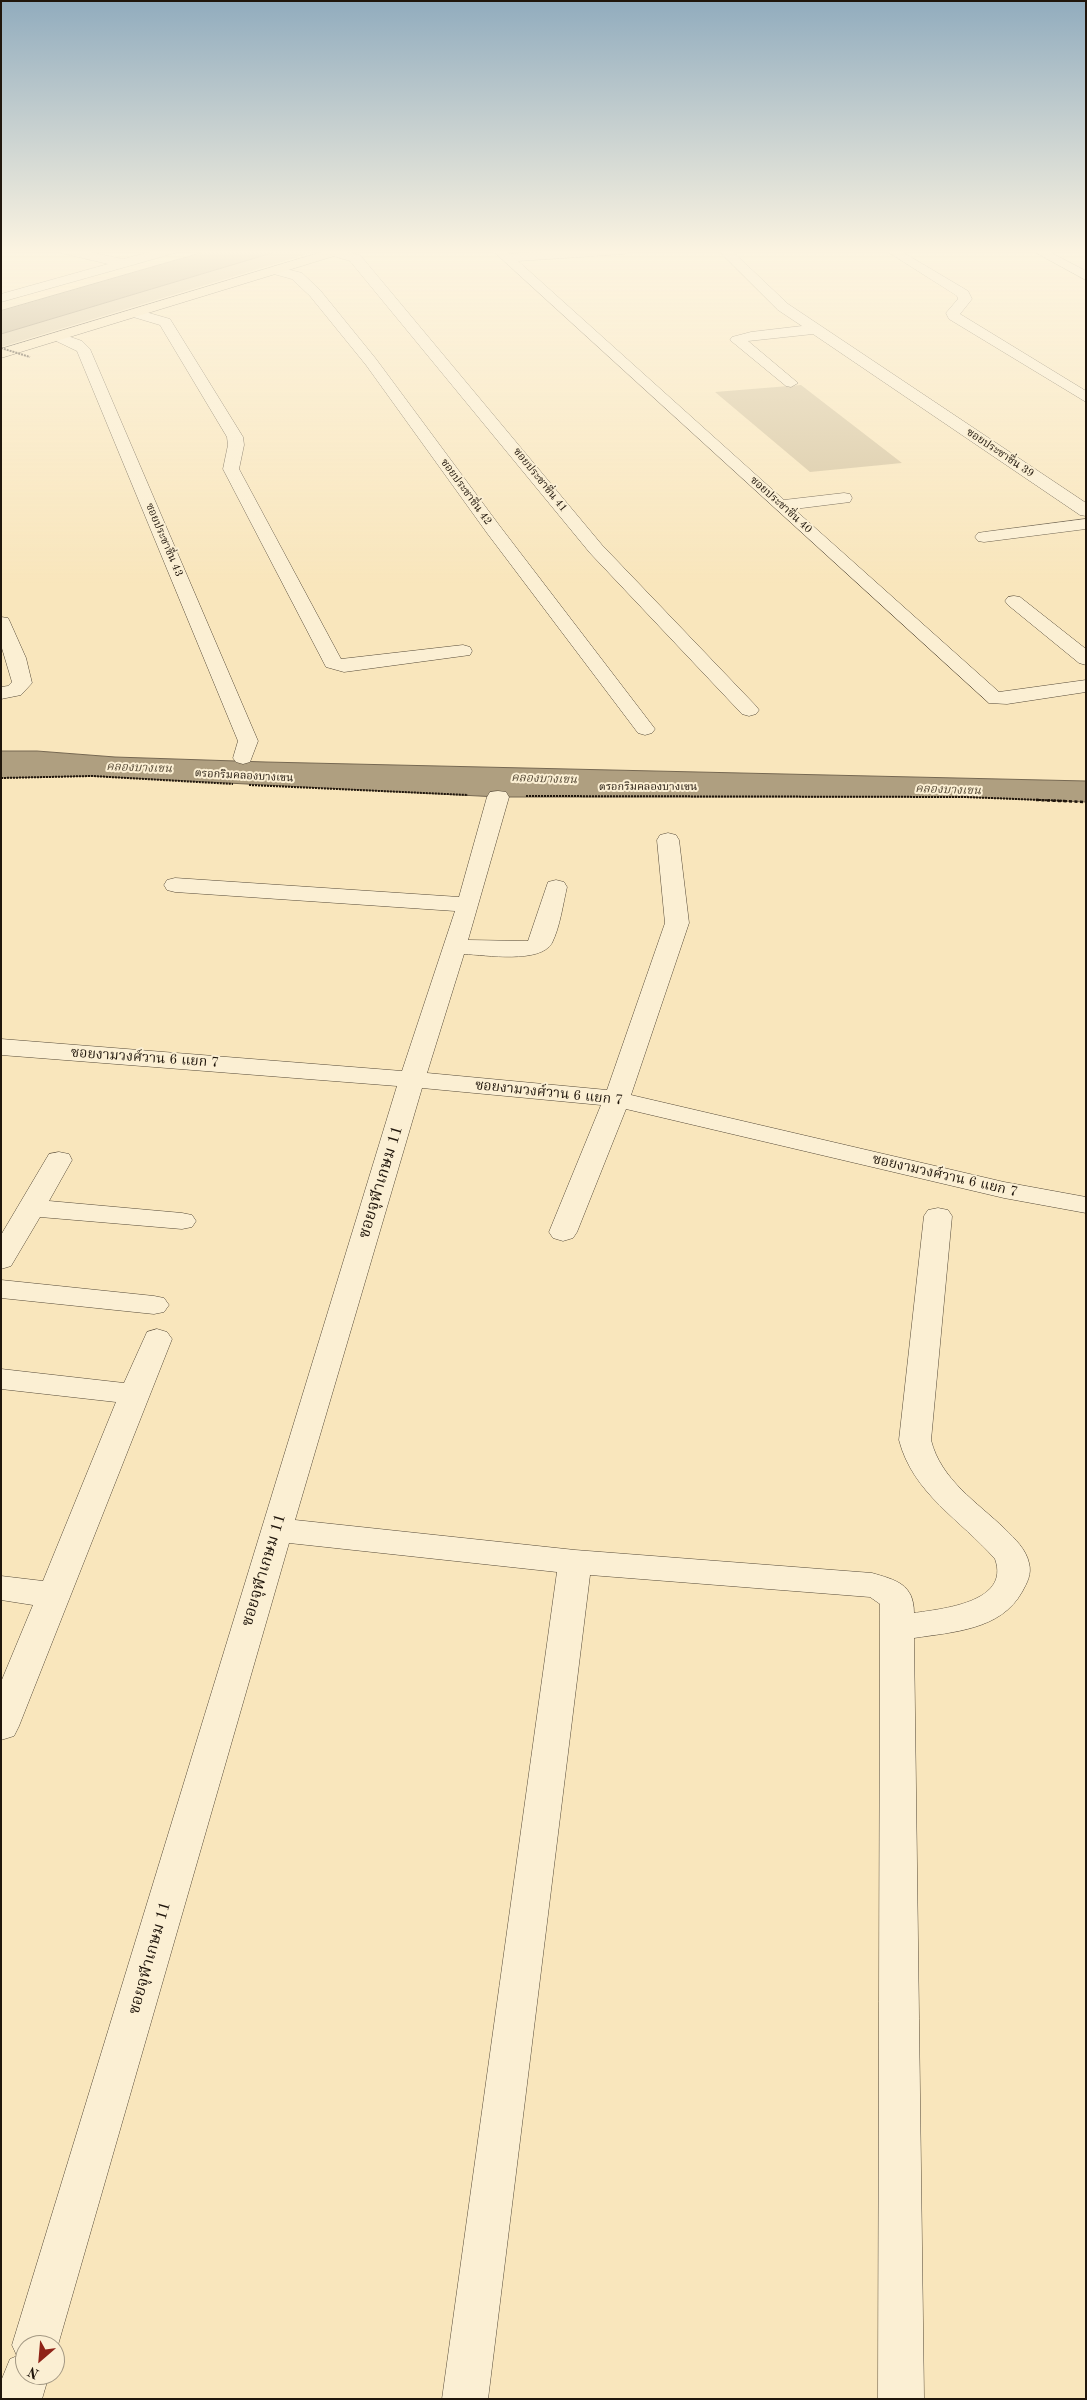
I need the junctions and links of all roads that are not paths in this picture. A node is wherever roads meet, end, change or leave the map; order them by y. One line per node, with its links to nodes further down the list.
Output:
1 (88, 362): 24 (street, ซอยประชาชื่น 43)
2 (190, 362): 18 (street)
3 (371, 362): 23 (street, ซอยประชาชื่น 42)
4 (441, 362): 22 (street, ซอยประชาชื่น 41)
5 (623, 362): 12 (street, ซอยประชาชื่น 40)
6 (765, 362): 9 (street)
7 (865, 362): 13 (street, ซอยประชาชื่น 39)
8 (1028, 362): 10 (street)
9 (791, 383)
10 (1086, 398)
11 (844, 498): 12 (street)
12 (781, 505): 20 (street, ซอยประชาชื่น 40)
13 (1086, 511)
14 (1086, 524): 15 (street)
15 (984, 537)
16 (1014, 601): 19 (street)
17 (1, 622): 21 (street)
18 (463, 651)
19 (1086, 659)
20 (1086, 686)
21 (1, 693)
22 (749, 710)
23 (645, 729)
24 (243, 758)
25 (498, 797): 29 (street, ซอยจุฬาเกษม 11)
26 (668, 840): 33 (street)
27 (175, 885): 29 (street)
28 (556, 887): 30 (street)
29 (468, 905): 30 (street, ซอยจุฬาเกษม 11)
30 (455, 946): 32 (street, ซอยจุฬาเกษม 11)
31 (1, 1047): 32 (street, ซอยงามวงศ์วาน 6 แยก 7)
32 (412, 1079): 33 (street, ซอยงามวงศ์วาน 6 แยก 7); 46 (street, ซอยจุฬาเกษม 11)
33 (616, 1099): 35 (street, ซอยงามวงศ์วาน 6 แยก 7); 39 (street)
34 (59, 1160): 36 (street)
35 (1086, 1205)
36 (31, 1208): 38 (street); 40 (street)
37 (938, 1216): 50 (street)
38 (182, 1221)
39 (563, 1232)
40 (1, 1260)
41 (1, 1289): 42 (street)
42 (154, 1305)
43 (157, 1340): 45 (street)
44 (1, 1379): 45 (street)
45 (135, 1394): 49 (street)
46 (276, 1530): 47 (street); 52 (street, ซอยจุฬาเกษม 11)
47 (575, 1562): 50 (street); 55 (street)
48 (1, 1588): 49 (street)
49 (54, 1595): 51 (street)
50 (897, 1628): 56 (street)
51 (1, 1726)
52 (38, 2335)
53 (23, 2385): 54 (street)
54 (19, 2399)
55 (465, 2399)
56 (901, 2399)

